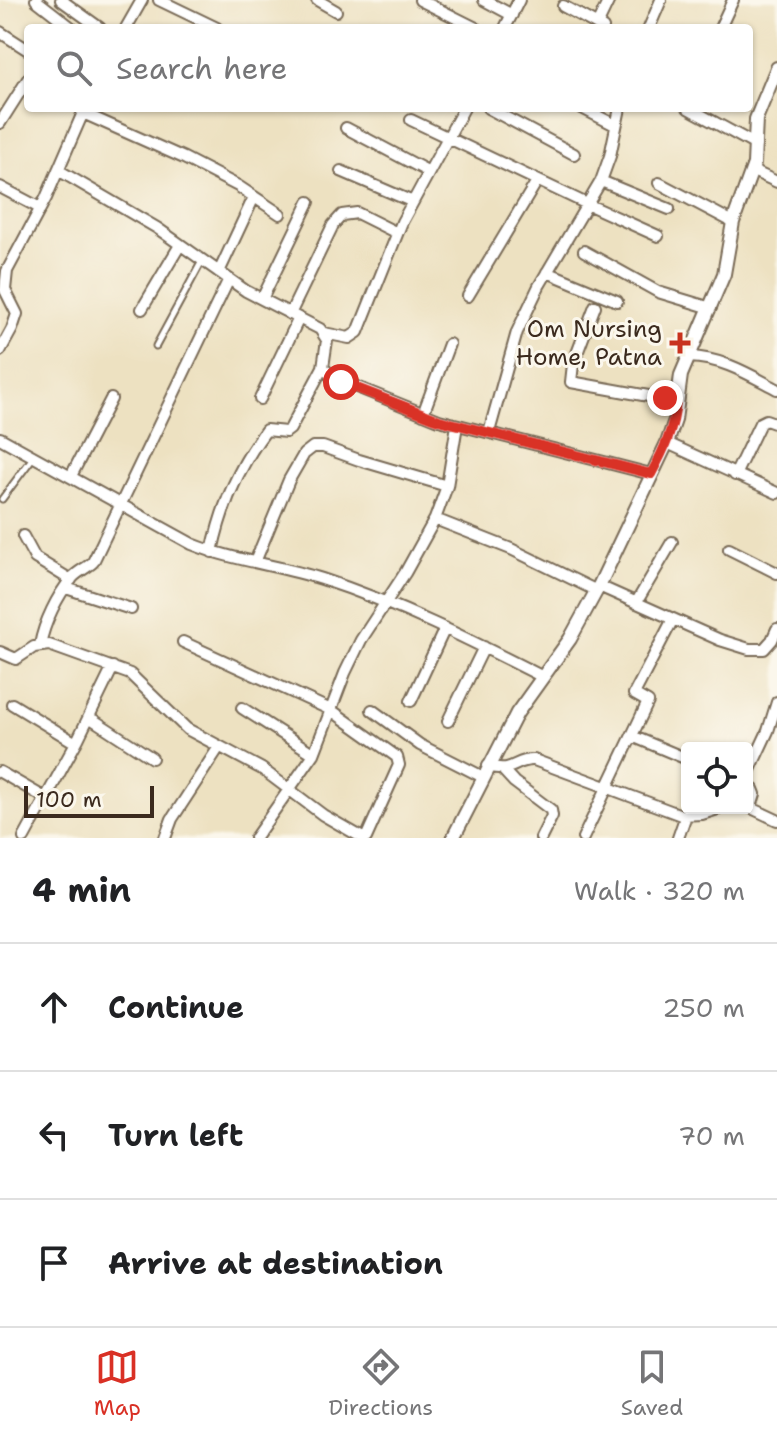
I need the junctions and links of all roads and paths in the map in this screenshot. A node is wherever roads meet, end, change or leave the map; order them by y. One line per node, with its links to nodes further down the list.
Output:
1 (36, 0): 15 (street)
2 (61, 0): 16 (street)
3 (142, 0): 17 (street)
4 (159, 0): 18 (street)
5 (317, 0): 13 (street)
6 (420, 0): 19 (street)
7 (484, 0): 14 (street)
8 (519, 0): 14 (street)
9 (609, 0): 22 (street)
10 (661, 0): 23 (street)
11 (733, 0): 24 (street)
12 (563, 6): 21 (street)
13 (336, 11)
14 (512, 15): 20 (street)
15 (67, 24)
16 (94, 24)
17 (128, 24)
18 (209, 24)
19 (468, 24)
20 (507, 24)
21 (596, 24)
22 (601, 24)
23 (651, 24)
24 (722, 24)
25 (0, 32): 26 (street)
26 (24, 47)
27 (775, 76): 41 (street)
28 (24, 85): 37 (street)
29 (83, 112): 43 (street)
30 (88, 112): 52 (street)
31 (462, 112): 40 (street)
32 (495, 112): 42 (street)
33 (590, 112): 38 (street)
34 (619, 112): 38 (street)
35 (695, 112): 41 (street)
36 (411, 120): 40 (street)
37 (0, 123)
38 (615, 125): 48 (street)
39 (346, 128): 46 (street)
40 (447, 139): 46 (street); 47 (street)
41 (756, 145): 45 (street)
42 (574, 154)
43 (58, 170): 56 (street); 62 (street)
44 (341, 171): 54 (street)
45 (753, 171): 49 (street); 59 (street)
46 (429, 172): 54 (street)
47 (537, 181): 55 (street); 69 (street)
48 (601, 181): 55 (street); 57 (street)
49 (777, 182)
50 (659, 183): 59 (street)
51 (0, 187): 56 (street)
52 (254, 197): 58 (street); 65 (street)
53 (309, 202): 70 (street)
54 (413, 202): 60 (street)
55 (587, 204): 61 (street); 66 (street)
56 (40, 208): 68 (street)
57 (669, 209)
58 (280, 214)
59 (733, 222): 73 (street)
60 (397, 233): 75 (street); 76 (street)
61 (658, 236)
62 (180, 245): 64 (street); 74 (street)
63 (584, 251): 73 (street)
64 (202, 260): 65 (street); 78 (lane)
65 (219, 272): 67 (street)
66 (547, 272): 71 (street); 89 (street)
67 (229, 279): 70 (street); 99 (street)
68 (2, 288): 79 (street)
69 (468, 296)
70 (262, 299): 75 (street)
71 (617, 301)
72 (595, 306): 85 (street)
73 (711, 308): 80 (street)
74 (142, 309)
75 (294, 316): 76 (street); 84 (street)
76 (324, 333): 81 (street)
77 (449, 344): 86 (street)
78 (156, 346)
79 (0, 351)
80 (689, 357): 82 (street); 85 (street)
81 (323, 367): 86 (street); 104 (street)
82 (777, 389)
83 (111, 399): 95 (street)
84 (260, 399)
85 (676, 401): 91 (street)
86 (423, 414): 88 (street)
87 (777, 424): 94 (street)
88 (457, 425): 89 (street); 96 (street)
89 (489, 432): 93 (street)
90 (0, 438): 92 (street)
91 (667, 443): 93 (street); 94 (street)
92 (34, 455): 95 (street); 98 (lane)
93 (651, 474): 108 (street)
94 (735, 475): 97 (street)
95 (71, 476): 99 (street)
96 (447, 486): 100 (street); 105 (street)
97 (777, 493)
98 (2, 499)
99 (121, 506): 104 (street); 107 (street)
100 (435, 519): 108 (street); 109 (street)
101 (23, 536): 107 (street)
102 (672, 542): 110 (street)
103 (729, 549): 106 (street)
104 (212, 552): 105 (street)
105 (255, 562): 109 (street)
106 (777, 573)
107 (68, 584): 111 (street); 116 (street)
108 (598, 588): 110 (street); 122 (street)
109 (385, 601): 113 (street); 127 (street)
110 (636, 603): 112 (street)
111 (131, 609)
112 (673, 619): 118 (street); 131 (street)
113 (445, 628): 117 (street); 123 (street)
114 (777, 629): 118 (street)
115 (183, 642): 127 (street)
116 (40, 645): 119 (street); 121 (street)
117 (484, 647): 122 (street); 130 (street)
118 (764, 649): 120 (street)
119 (0, 652)
120 (777, 655)
121 (113, 667): 129 (street); 133 (street)
122 (541, 676): 140 (street)
123 (411, 701)
124 (777, 702): 137 (street)
125 (12, 704): 132 (street)
126 (242, 708): 134 (street)
127 (331, 710): 134 (street); 151 (street)
128 (372, 710): 140 (street)
129 (89, 717): 132 (street); 136 (street)
130 (448, 721)
131 (632, 736): 135 (street); 142 (street)
132 (76, 743): 143 (street)
133 (219, 747): 141 (street); 149 (street)
134 (314, 754): 141 (street)
135 (681, 756)
136 (152, 758)
137 (753, 763)
138 (503, 770): 140 (street); 142 (street); 153 (street)
139 (0, 772): 143 (street)
140 (486, 772): 152 (street)
141 (289, 787): 150 (street); 151 (street)
142 (609, 787): 146 (street); 154 (street)
143 (47, 799): 148 (street)
144 (753, 808): 147 (street)
145 (702, 814): 146 (street)
146 (686, 815): 155 (street)
147 (777, 819)
148 (25, 837)
149 (165, 838)
150 (255, 838)
151 (364, 838)
152 (453, 838)
153 (541, 838)
154 (583, 838)
155 (678, 838)

